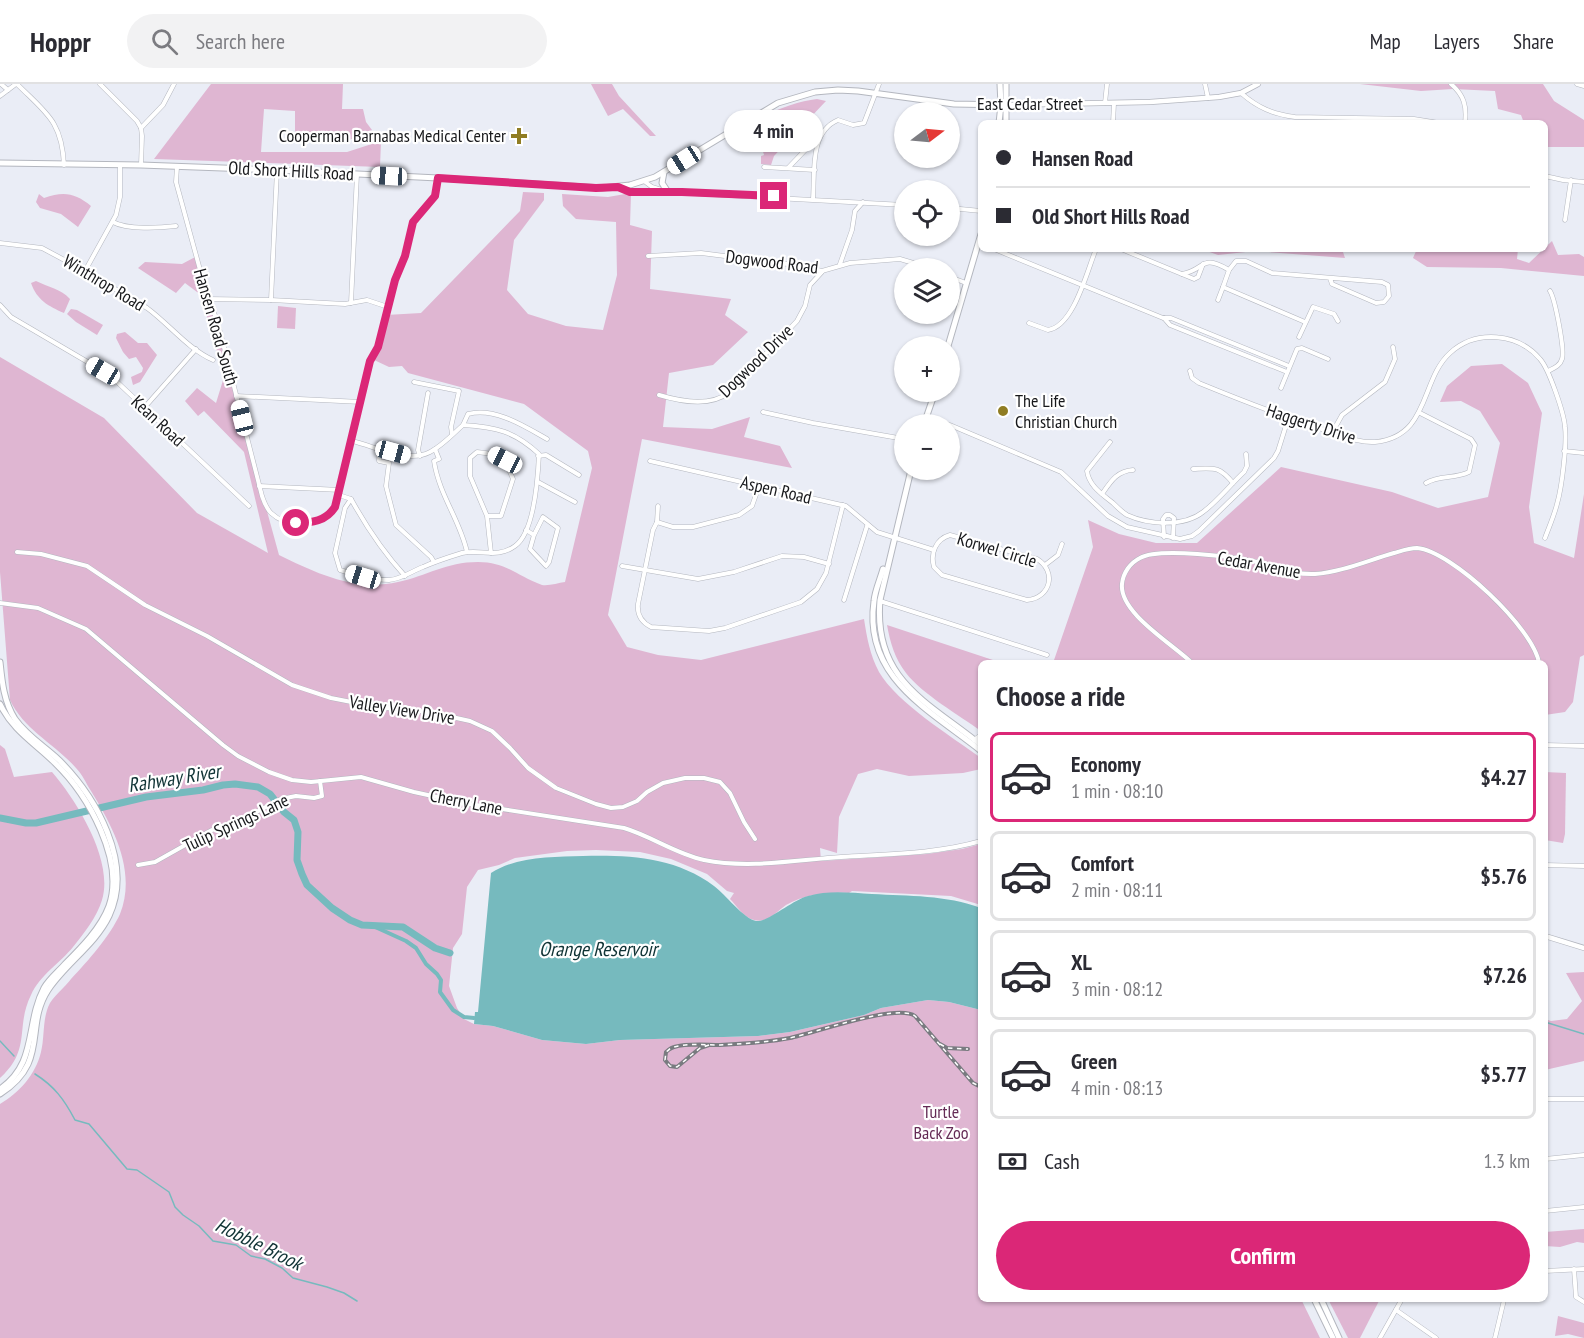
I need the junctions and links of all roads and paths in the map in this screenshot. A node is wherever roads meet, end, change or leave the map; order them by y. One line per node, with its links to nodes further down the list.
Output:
1 (2, 84): 14 (street)
2 (17, 84): 14 (street); 32 (street)
3 (100, 84): 29 (street)
4 (174, 84): 29 (street)
5 (879, 84): 15 (street)
6 (1000, 84): 21 (main road)
7 (1006, 84): 21 (main road)
8 (1107, 84): 19 (street)
9 (1206, 84): 18 (street)
10 (1258, 84): 16 (main road, East Cedar Street)
11 (1451, 84): 28 (street)
12 (1577, 84): 13 (street)
13 (1584, 86)
14 (8, 90): 17 (street)
15 (874, 93): 21 (main road, East Cedar Street); 30 (street); 40 (main road, East Cedar Street)
16 (1241, 93): 18 (main road, East Cedar Street); 25 (street)
17 (0, 96)
18 (1208, 98): 20 (main road, East Cedar Street)
19 (1105, 104): 20 (main road, East Cedar Street); 21 (main road, East Cedar Street)
20 (1114, 104): 24 (street)
21 (1004, 105): 22 (main road); 23 (main road)
22 (1000, 120)
23 (1006, 120)
24 (1113, 120)
25 (1359, 120)
26 (1397, 120): 27 (street)
27 (1420, 120)
28 (1465, 120)
29 (141, 128): 34 (street)
30 (818, 141): 37 (street); 39 (street)
31 (0, 163): 32 (main road, Old Short Hills Road)
32 (64, 165): 33 (main road, Old Short Hills Road)
33 (120, 165): 34 (main road, Old Short Hills Road); 55 (street)
34 (141, 165): 35 (main road, Old Short Hills Road)
35 (177, 167): 38 (main road, Old Short Hills Road); 76 (street, Hansen Road South)
36 (764, 167): 37 (street)
37 (788, 168): 39 (street)
38 (277, 170): 41 (main road, Old Short Hills Road); 77 (street)
39 (815, 170): 49 (street)
40 (664, 172): 45 (main road, East Cedar Street); 48 (main road)
41 (357, 174): 43 (main road, Old Short Hills Road); 79 (street)
42 (1548, 176): 44 (street)
43 (438, 178): 47 (main road, Old Short Hills Road); 81 (street)
44 (1571, 180): 46 (street); 54 (street)
45 (644, 181): 47 (main road, Old Short Hills Road); 48 (street, Old Short Hills Road)
46 (1584, 182)
47 (618, 187): 48 (street, Old Short Hills Road)
48 (668, 192): 49 (street, Old Short Hills Road)
49 (813, 198): 50 (street, Old Short Hills Road)
50 (863, 202): 51 (street, Old Short Hills Road); 65 (street)
51 (894, 204)
52 (960, 209): 53 (street)
53 (978, 211)
54 (1565, 220)
55 (113, 222): 56 (street); 67 (street)
56 (176, 226)
57 (0, 243): 67 (street, Winthrop Road)
58 (978, 249): 72 (main road)
59 (1001, 252): 73 (street)
60 (1095, 252): 73 (street)
61 (1128, 252): 69 (street)
62 (648, 256): 68 (street, Dogwood Road)
63 (894, 259): 65 (street, Dogwood Road)
64 (1204, 263): 66 (street); 69 (street); 69 (street)
65 (840, 265): 68 (street, Dogwood Road)
66 (1229, 270): 70 (street); 74 (street)
67 (85, 271): 89 (street, Winthrop Road)
68 (822, 271): 99 (street, Dogwood Drive)
69 (1182, 274)
70 (1330, 278): 70 (street)
71 (960, 281): 72 (street)
72 (966, 283): 86 (main road)
73 (1082, 285): 82 (street); 84 (street)
74 (1223, 287): 78 (street); 85 (street)
75 (1550, 291): 94 (street)
76 (208, 299): 77 (street); 100 (street, Hansen Road South)
77 (271, 300): 79 (street)
78 (1218, 300)
79 (351, 303): 81 (street)
80 (0, 305): 102 (street, Kean Road)
81 (388, 307): 101 (street)
82 (1163, 318): 92 (street); 95 (street)
83 (1338, 321): 85 (street)
84 (1029, 322)
85 (1305, 322): 87 (street)
86 (951, 336)
87 (1299, 337)
88 (1393, 347): 108 (street)
89 (196, 349): 91 (street, Winthrop Road); 102 (street)
90 (1328, 359): 92 (street)
91 (213, 360)
92 (1289, 366): 95 (street)
93 (1190, 371): 105 (street, Haggerty Drive)
94 (1548, 371): 104 (street, Haggerty Drive); 116 (street, Haggerty Drive)
95 (1287, 372): 97 (street)
96 (414, 382): 109 (street)
97 (1281, 388)
98 (428, 393): 119 (street)
99 (658, 395)
100 (236, 396): 101 (street); 129 (street, Hansen Road South)
101 (361, 402): 112 (street)
102 (144, 408): 136 (street, Kean Road)
103 (763, 412): 110 (street)
104 (1420, 412): 108 (street, Haggerty Drive); 128 (street)
105 (1288, 419): 108 (street, Haggerty Drive); 148 (street)
106 (463, 425): 109 (street); 111 (street); 120 (street)
107 (960, 430): 146 (street)
108 (1332, 432)
109 (452, 434): 115 (street)
110 (894, 437)
111 (547, 439)
112 (352, 441): 114 (street); 131 (street)
113 (1110, 442): 132 (street)
114 (380, 448): 119 (street); 155 (street)
115 (435, 449): 119 (street); 153 (street)
116 (1564, 452): 117 (street); 149 (street, Haggerty Drive)
117 (1584, 453)
118 (1246, 454): 127 (street)
119 (420, 456)
120 (538, 456): 124 (street); 126 (street)
121 (650, 461): 130 (street, Aspen Road)
122 (1193, 469): 127 (street)
123 (1133, 470): 132 (street)
124 (579, 475)
125 (908, 480): 147 (main road)
126 (538, 482): 135 (street); 144 (street)
127 (1233, 483): 142 (street)
128 (1426, 483)
129 (259, 486): 131 (street); 133 (street, Hansen Road South)
130 (759, 486): 138 (street, Aspen Road); 140 (street)
131 (340, 490): 133 (street)
132 (1102, 494): 141 (street)
133 (339, 495): 134 (street)
134 (351, 499): 160 (street); 160 (street)
135 (575, 502)
136 (249, 506)
137 (658, 506): 140 (street)
138 (843, 506): 143 (street, Aspen Road); 156 (street)
139 (488, 516): 139 (street); 154 (street)
140 (657, 522): 159 (street)
141 (1164, 522): 142 (street); 146 (street)
142 (1173, 522): 148 (street)
143 (867, 526): 147 (street, Aspen Road); 162 (street)
144 (526, 530): 145 (street); 154 (street)
145 (534, 535): 145 (street)
146 (1164, 537): 148 (street)
147 (893, 538): 151 (street, Korwel Circle); 161 (main road)
148 (1173, 538)
149 (1545, 538)
150 (1062, 544): 157 (street)
151 (934, 550): 157 (street, Korwel Circle); 157 (street, Korwel Circle)
152 (17, 552): 177 (street, Valley View Drive)
153 (467, 552): 154 (street); 155 (street)
154 (491, 554)
155 (434, 562): 160 (street)
156 (829, 564): 159 (street); 159 (street)
157 (1045, 565)
158 (621, 566): 159 (street)
159 (644, 570)
160 (405, 576)
161 (877, 599): 164 (street); 170 (main road); 174 (main road)
162 (844, 600)
163 (0, 603): 175 (street, Cherry Lane)
164 (1047, 656)
165 (1189, 660): 166 (street, Cedar Avenue)
166 (1538, 660)
167 (0, 662): 168 (main road)
168 (4, 708): 176 (main road)
169 (978, 737): 170 (street)
170 (974, 740): 171 (main road)
171 (978, 743)
172 (1548, 745): 173 (street)
173 (1584, 746)
174 (978, 750)
175 (320, 781): 178 (street, Cherry Lane); 179 (street, Tulip Springs Lane)
176 (96, 815): 184 (main road); 185 (main road)
177 (755, 838)
178 (978, 842)
179 (138, 865)
180 (1548, 865): 181 (street)
181 (1584, 866)
182 (1548, 937): 183 (main road)
183 (1584, 948)
184 (0, 1089)
185 (0, 1094)
186 (1548, 1099): 187 (street)
187 (1584, 1099)
188 (1584, 1155): 189 (street)
189 (1548, 1159)
190 (1584, 1207): 191 (street)
191 (1548, 1211)
192 (1574, 1269): 193 (street); 194 (street); 199 (street)
193 (1584, 1269)
194 (1548, 1271)
195 (1315, 1302): 201 (main road)
196 (1322, 1302): 202 (main road)
197 (1400, 1302): 200 (street)
198 (1504, 1302): 205 (street)
199 (1584, 1302)
200 (1396, 1310): 203 (street); 204 (street)
201 (1333, 1338)
202 (1339, 1338)
203 (1380, 1338)
204 (1436, 1338)
205 (1496, 1338)

